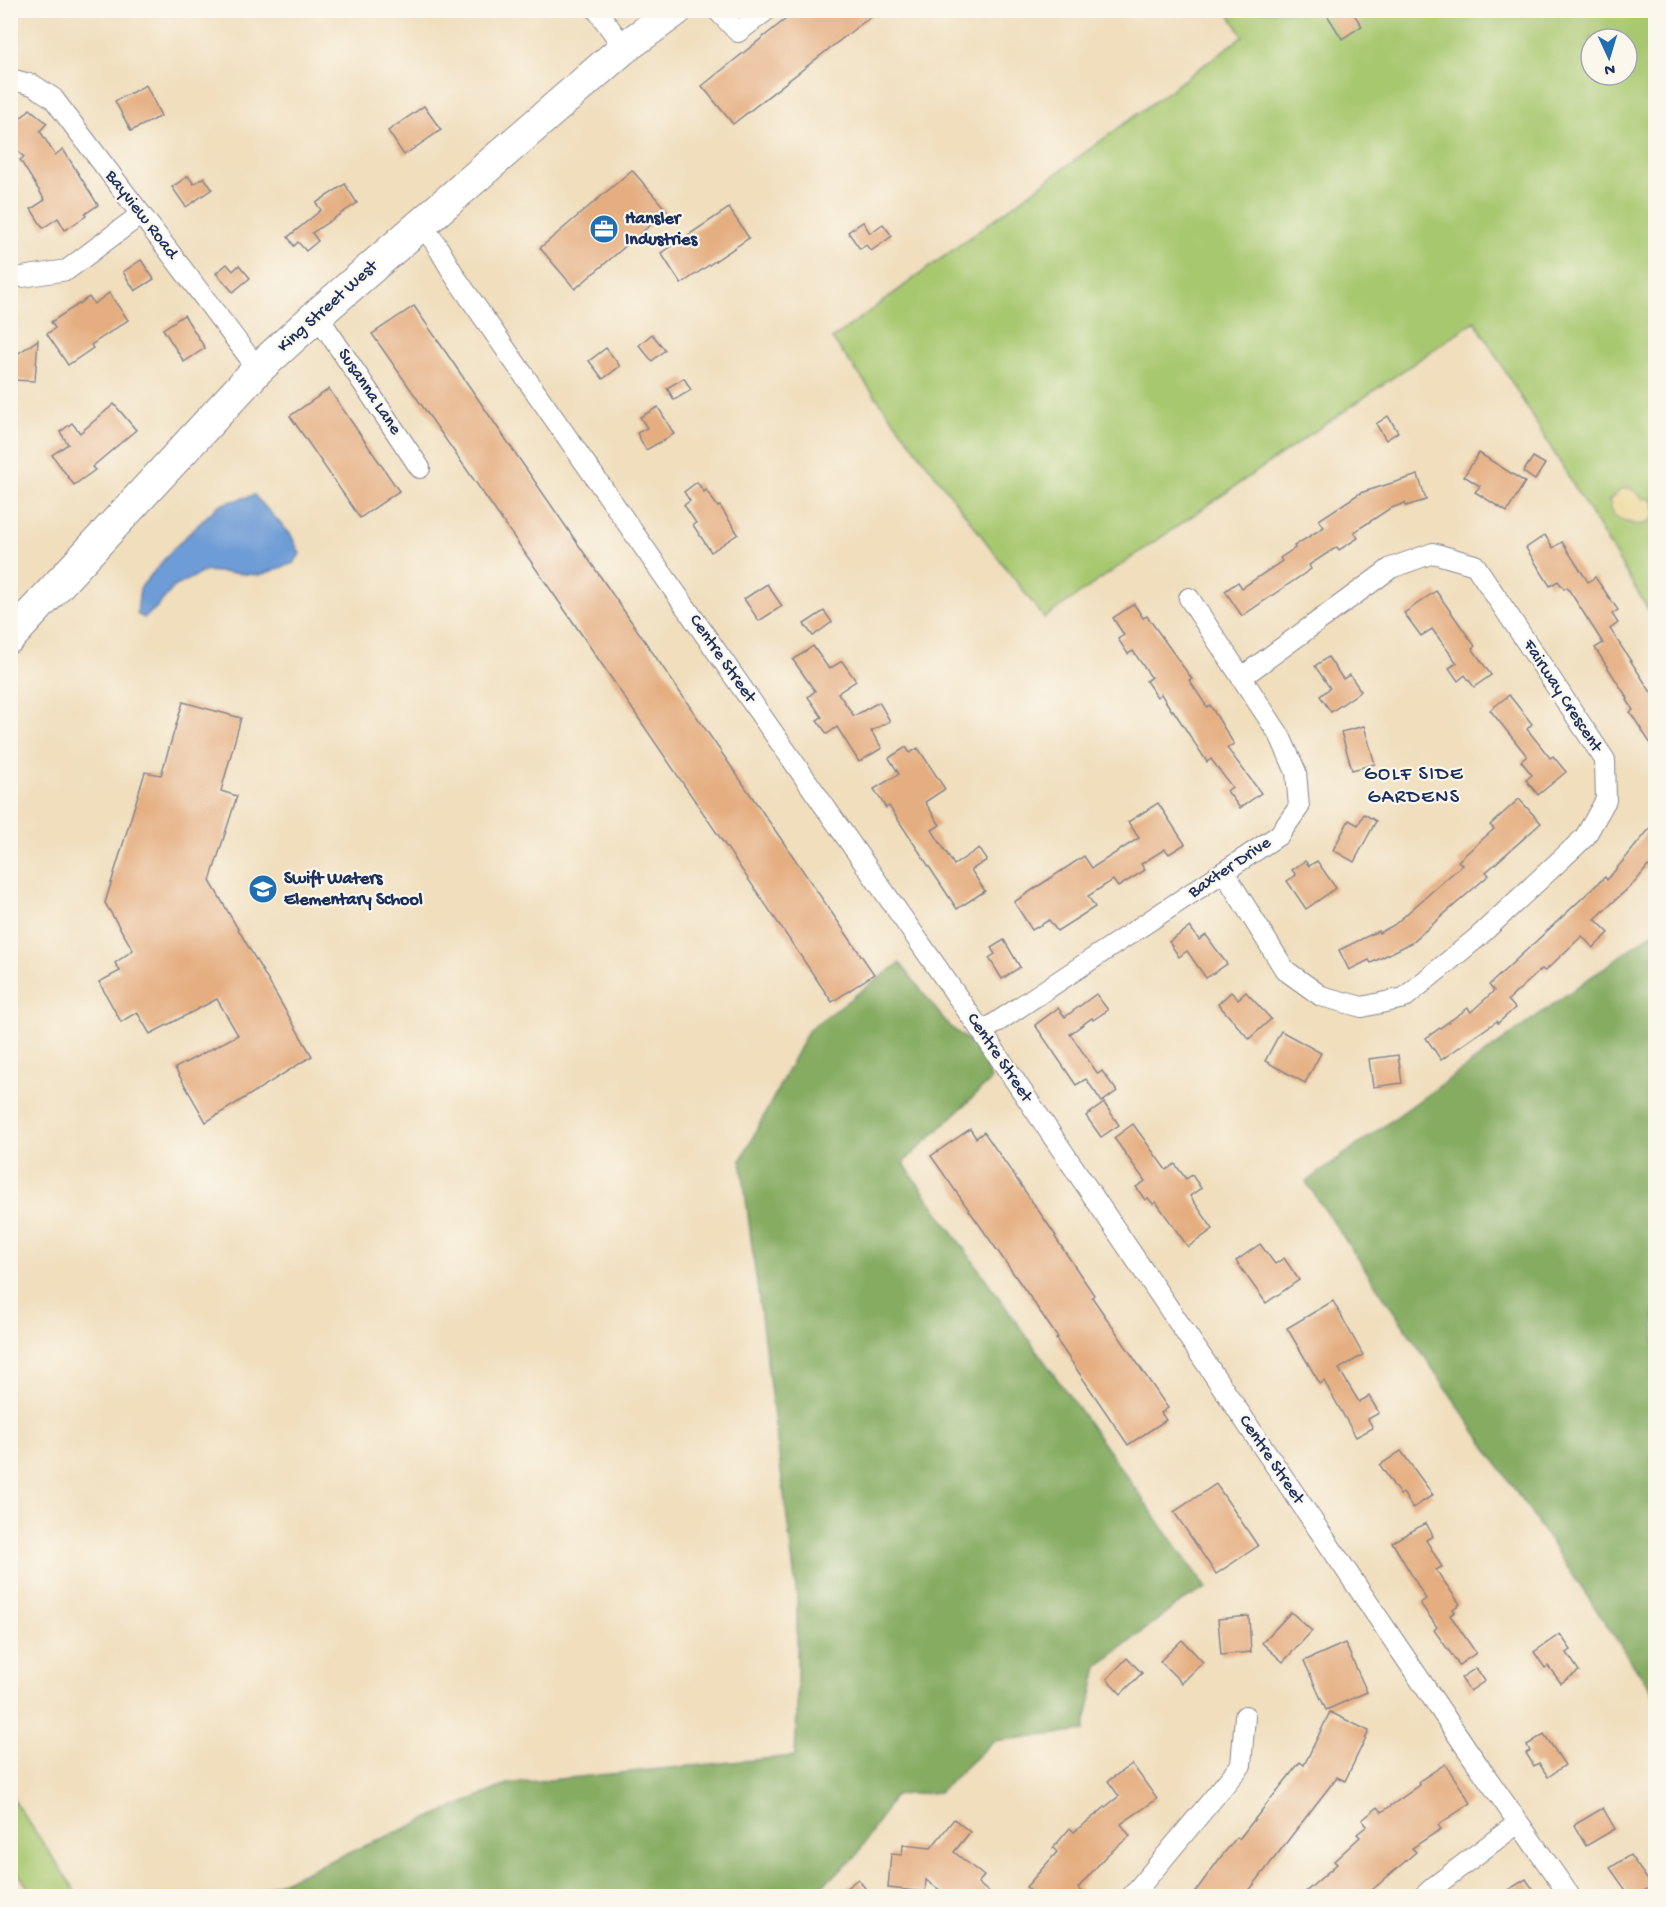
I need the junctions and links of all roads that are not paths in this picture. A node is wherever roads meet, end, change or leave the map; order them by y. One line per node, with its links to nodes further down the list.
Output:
1 (597, 10): 5 (street)
2 (676, 10): 5 (main road, King Street West)
3 (717, 10): 4 (street)
4 (767, 10)
5 (624, 48): 8 (main road, King Street West)
6 (10, 79): 7 (street, Bayview Road)
7 (140, 215): 9 (street); 11 (street, Bayview Road)
8 (421, 224): 10 (main road, King Street West); 17 (street, Centre Street)
9 (22, 277)
10 (317, 315): 11 (main road, King Street West); 12 (street, Susanna Lane)
11 (258, 369): 14 (main road, King Street West)
12 (420, 468)
13 (1189, 598): 15 (street, Baxter Drive)
14 (10, 637)
15 (1242, 677): 16 (street, Baxter Drive); 16 (street, Fairway Crescent)
16 (1224, 872): 17 (street, Baxter Drive)
17 (982, 1032): 19 (street, Centre Street)
18 (1245, 1716): 20 (street)
19 (1518, 1823): 21 (street); 22 (street, Centre Street)
20 (1132, 1896)
21 (1424, 1896)
22 (1570, 1896)

